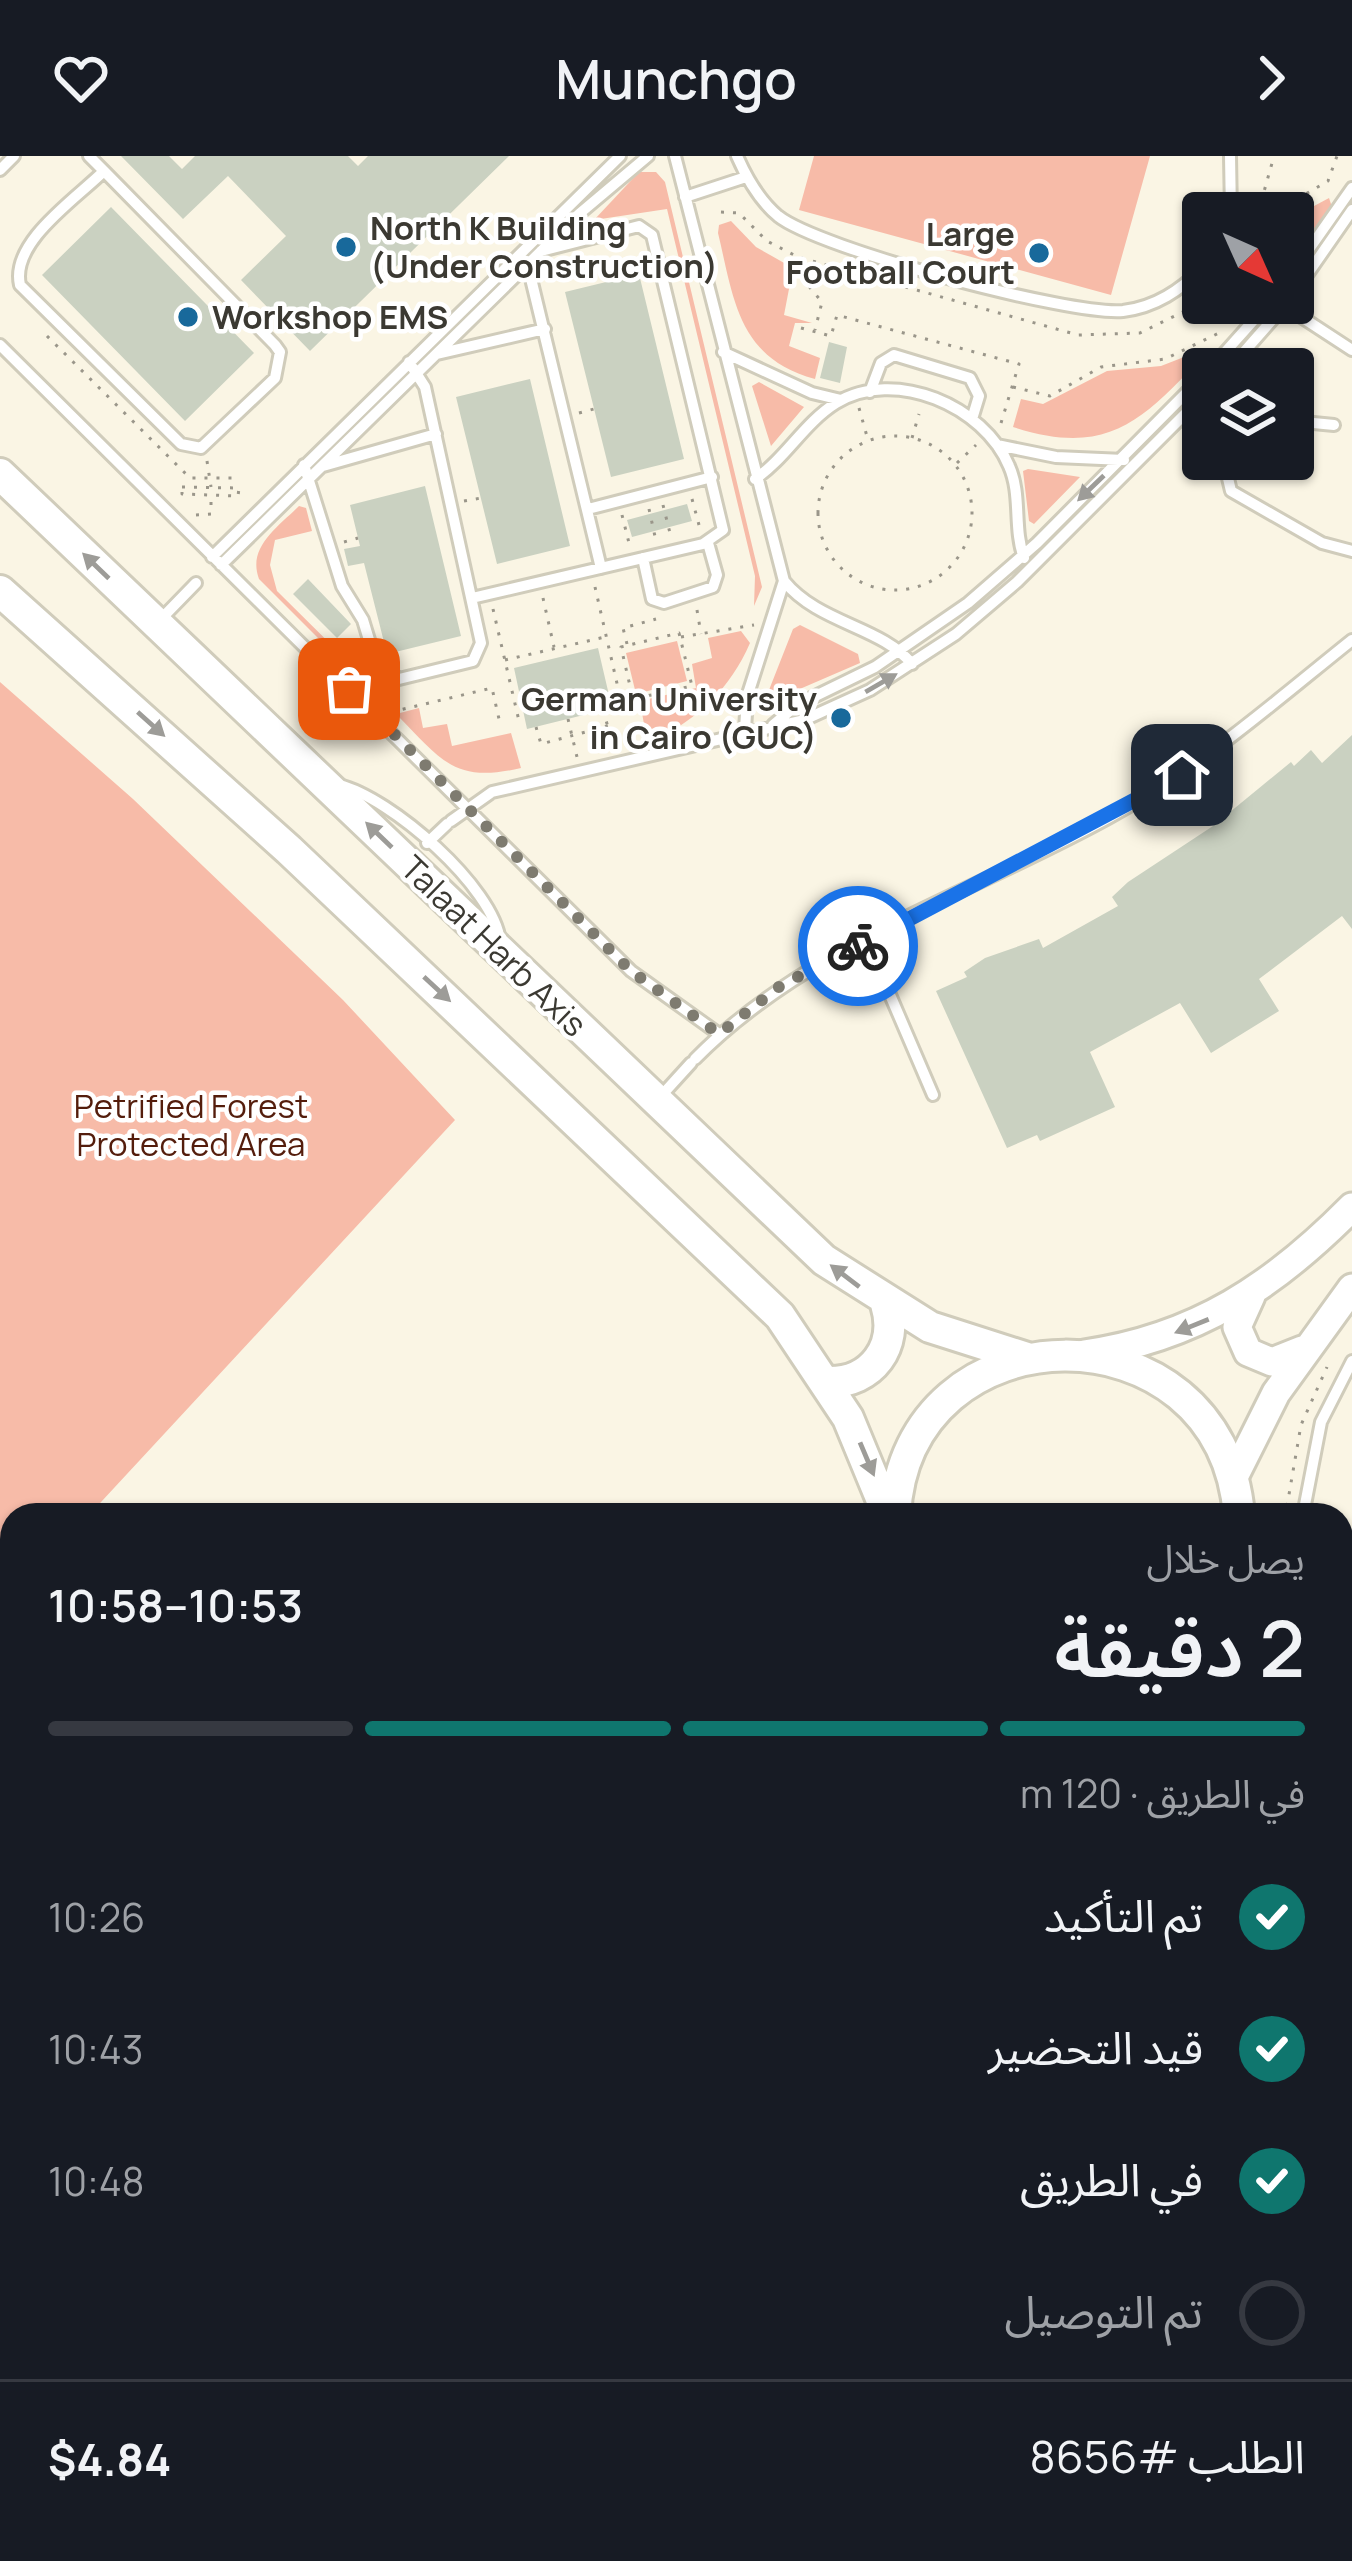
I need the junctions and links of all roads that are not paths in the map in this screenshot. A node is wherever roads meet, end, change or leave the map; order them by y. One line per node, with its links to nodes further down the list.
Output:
1 (14, 156): 8 (lane)
2 (89, 156): 9 (lane)
3 (620, 156): 19 (lane)
4 (648, 156): 15 (lane)
5 (675, 156): 13 (lane)
6 (737, 156): 10 (lane)
7 (1230, 156): 12 (lane)
8 (0, 170)
9 (104, 171): 9 (lane)
10 (746, 177): 13 (lane); 21 (lane)
11 (1352, 188): 17 (lane)
12 (1231, 192)
13 (685, 197): 32 (lane)
14 (1352, 210): 20 (lane)
15 (579, 214): 16 (lane); 18 (lane)
16 (592, 237): 18 (lane); 51 (lane)
17 (1314, 242)
18 (541, 251): 19 (lane)
19 (524, 259): 22 (lane); 26 (lane); 34 (lane)
20 (1314, 265)
21 (1182, 284)
22 (478, 313): 27 (lane); 33 (lane)
23 (1250, 324): 29 (lane)
24 (1267, 324): 30 (lane)
25 (1314, 324): 31 (lane)
26 (545, 329): 27 (lane); 54 (lane)
27 (489, 342): 33 (lane)
28 (0, 345): 59 (lane)
29 (1229, 348)
30 (1246, 348)
31 (1352, 350)
32 (723, 352): 37 (lane); 52 (lane)
33 (436, 354): 34 (lane)
34 (414, 367): 40 (lane); 43 (lane); 49 (lane)
35 (871, 392): 37 (lane); 39 (lane); 39 (lane)
36 (1182, 397): 46 (lane)
37 (841, 400): 52 (lane)
38 (1182, 418): 48 (lane)
39 (972, 419): 44 (lane)
40 (367, 422): 45 (lane); 47 (lane)
41 (1314, 424): 42 (lane)
42 (1334, 425)
43 (436, 434): 45 (lane); 64 (lane)
44 (997, 445): 46 (lane); 57 (lane)
45 (379, 449): 47 (lane)
46 (1121, 458): 48 (lane); 57 (lane, one-way to 57)
47 (321, 466): 49 (lane)
48 (1132, 467): 61 (lane)
49 (307, 471): 59 (lane); 64 (lane)
50 (0, 474): 65 (main road, Talaat Harb Axis, one-way to 50)
51 (712, 477): 54 (lane); 55 (lane)
52 (755, 479): 62 (lane)
53 (1229, 480): 56 (lane)
54 (588, 509): 60 (lane)
55 (706, 543): 58 (lane); 58 (lane)
56 (1352, 551)
57 (1023, 556): 61 (lane); 67 (lane)
58 (638, 559): 60 (lane)
59 (216, 561): 65 (lane); 72 (lane)
60 (596, 569): 64 (lane)
61 (1031, 569): 68 (lane)
62 (784, 581): 67 (lane); 70 (lane)
63 (0, 591): 87 (main road, Talaat Harb Axis, one-way to 87)
64 (472, 598)
65 (157, 623): 71 (main road, Talaat Harb Axis)
66 (1352, 640): 74 (lane)
67 (900, 651): 68 (lane); 69 (lane)
68 (912, 664): 69 (lane, one-way to 68)
69 (773, 724): 70 (lane)
70 (745, 730): 72 (lane)
71 (324, 783): 73 (lane); 75 (main road, Talaat Harb Axis, one-way to 71)
72 (467, 805): 73 (lane); 76 (lane)
73 (427, 843): 75 (lane)
74 (868, 941): 76 (lane); 77 (lane)
75 (500, 950): 78 (main road, Talaat Harb Axis)
76 (719, 1034): 78 (lane)
77 (933, 1095)
78 (657, 1101): 82 (main road, Talaat Harb Axis, one-way to 78)
79 (1352, 1207): 81 (main road)
80 (1352, 1288): 83 (main road)
81 (1254, 1293): 83 (main road); 84 (main road, one-way to 84)
82 (886, 1304): 85 (main road, Talaat Harb Axis); 87 (main road)
83 (1306, 1347): 88 (main road)
84 (1084, 1354): 85 (main road); 88 (main road)
85 (1027, 1358): 90 (main road)
86 (1352, 1361): 92 (lane)
87 (828, 1382): 89 (main road, Talaat Harb Axis, one-way to 89)
88 (1233, 1479): 91 (main road)
89 (887, 1503)
90 (895, 1503)
91 (1237, 1503)
92 (1305, 1503)

